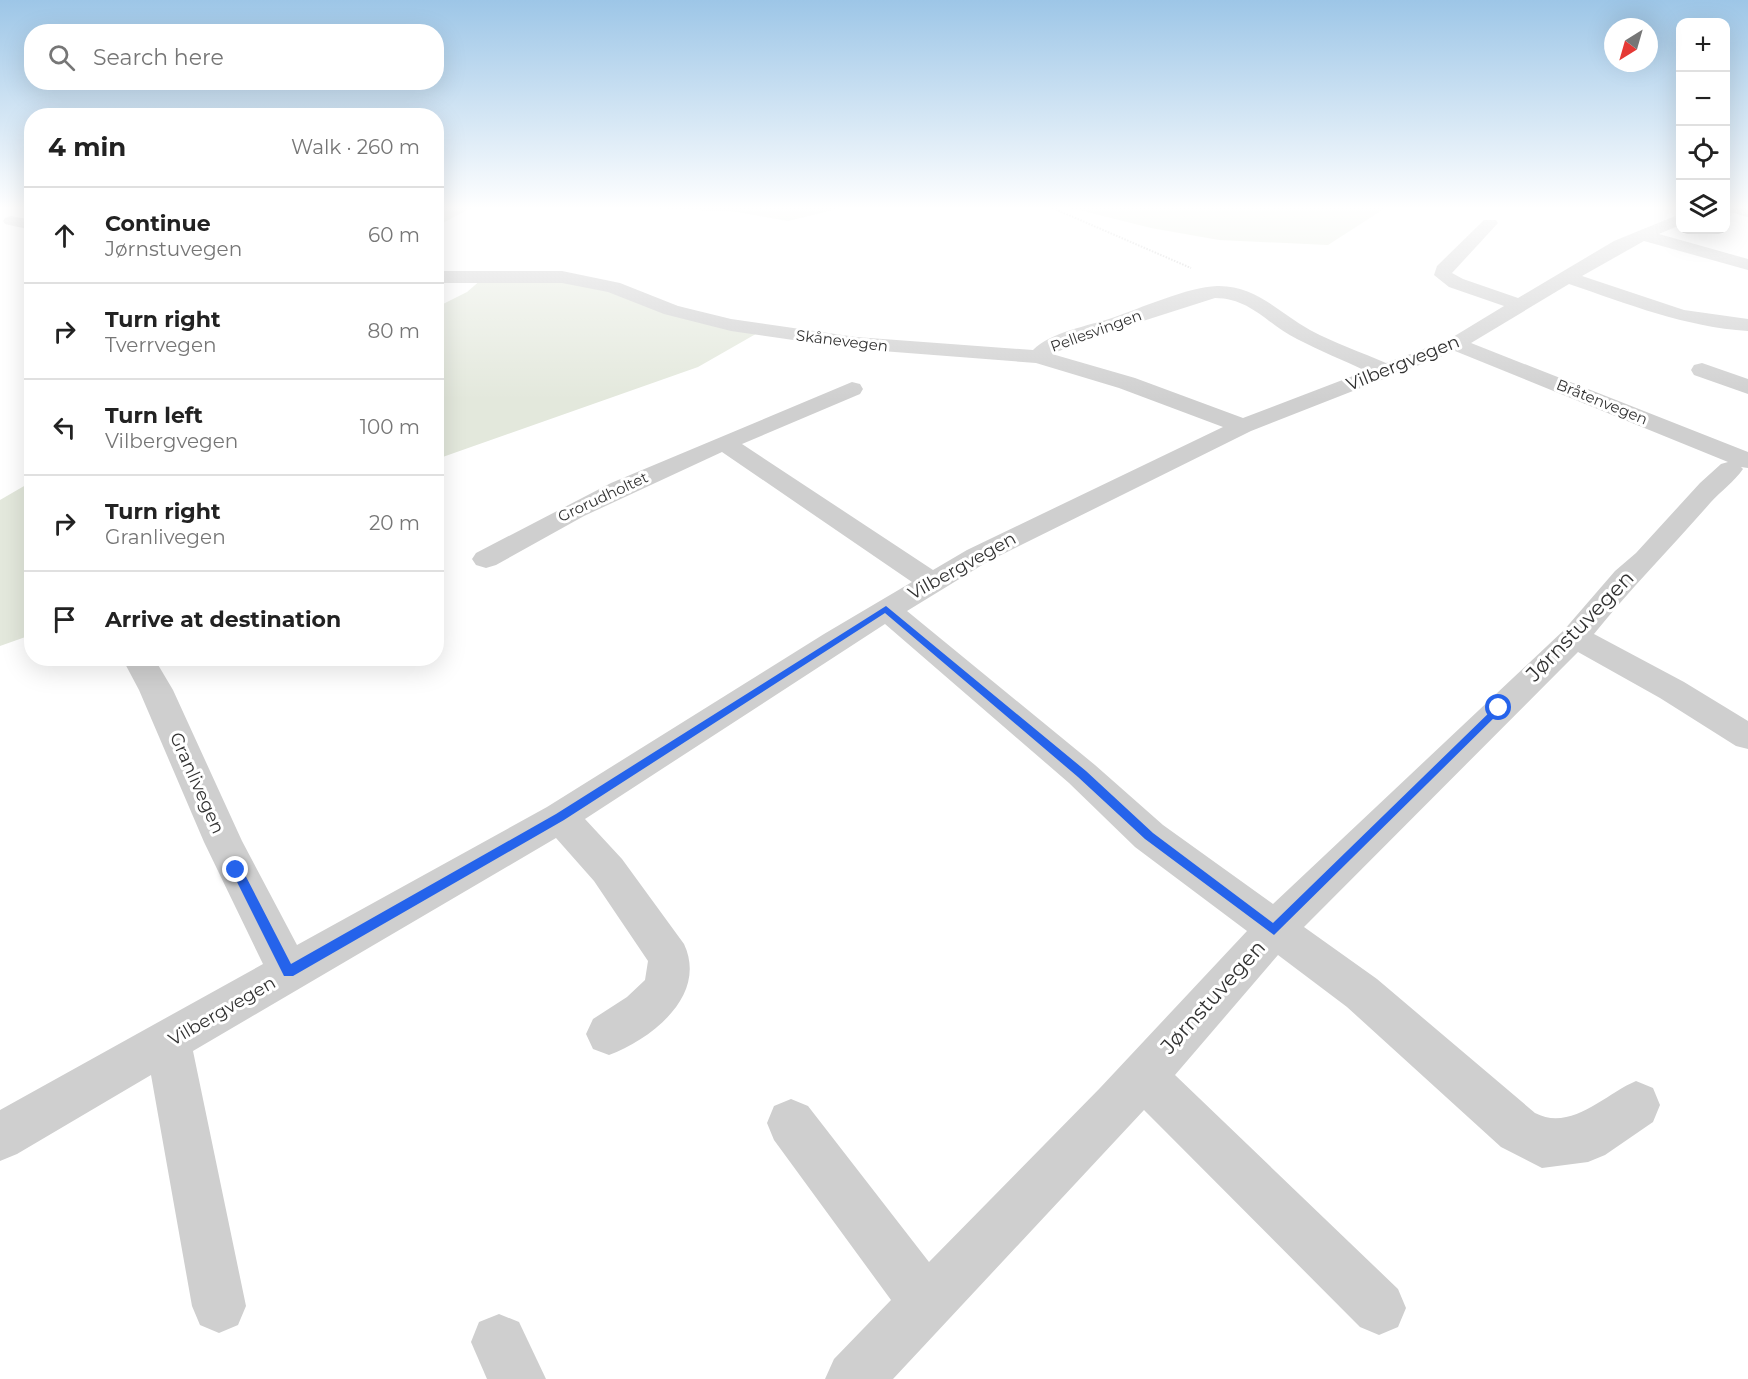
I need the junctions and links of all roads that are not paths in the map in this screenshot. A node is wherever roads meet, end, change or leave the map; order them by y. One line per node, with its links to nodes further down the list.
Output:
1 (1443, 271): 5 (street)
2 (1576, 271): 4 (street, Vilbergvegen)
3 (444, 277): 8 (street, Skånevegen)
4 (1567, 277): 5 (street, Vilbergvegen); 6 (street)
5 (1519, 305): 7 (street, Vilbergvegen)
6 (1748, 325)
7 (1455, 344): 10 (street, Vilbergvegen); 15 (street, Bråtenvegen)
8 (1038, 357): 10 (street, Pellesvingen); 13 (street, Skånevegen)
9 (1702, 370): 11 (street)
10 (1387, 372): 13 (street, Vilbergvegen)
11 (1748, 387)
12 (852, 389): 14 (street, Grorudholtet)
13 (1243, 426): 17 (street, Vilbergvegen)
14 (725, 443): 16 (street, Grorudholtet); 17 (street)
15 (1739, 465): 19 (street, Jørnstuvegen)
16 (486, 559)
17 (932, 582): 18 (street, Vilbergvegen)
18 (886, 609): 22 (street, Vilbergvegen); 23 (street)
19 (1575, 637): 21 (street); 23 (street, Jørnstuvegen)
20 (142, 666): 24 (street, Granlivegen)
21 (1748, 737)
22 (560, 817): 24 (street, Vilbergvegen); 25 (street)
23 (1274, 930): 27 (street, Jørnstuvegen); 28 (street)
24 (289, 972): 26 (street, Vilbergvegen)
25 (609, 1034)
26 (168, 1041): 30 (street, Vilbergvegen); 32 (street)
27 (1142, 1075): 31 (street, Jørnstuvegen); 33 (street)
28 (1636, 1105)
29 (791, 1123): 31 (street)
30 (0, 1137)
31 (927, 1303): 34 (street, Jørnstuvegen)
32 (219, 1306)
33 (1379, 1308)
34 (854, 1379)

